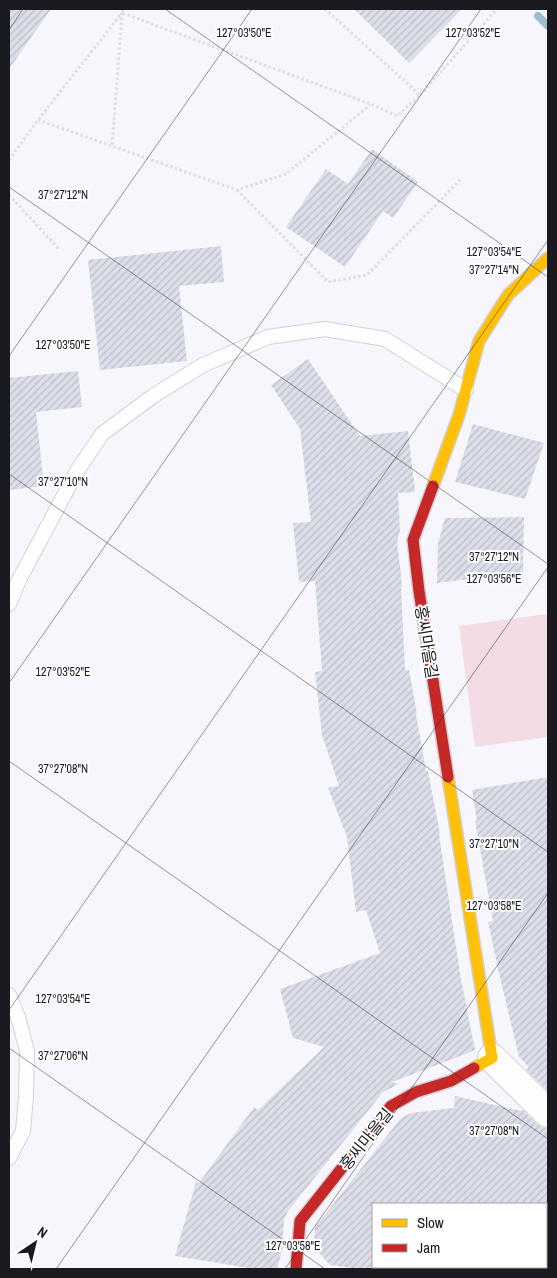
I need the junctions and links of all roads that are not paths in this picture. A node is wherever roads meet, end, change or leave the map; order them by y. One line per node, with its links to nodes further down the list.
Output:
1 (548, 258): 2 (street, 홍씨마을길)
2 (466, 390): 3 (lane); 5 (street, 홍씨마을길)
3 (9, 604)
4 (9, 995): 7 (lane)
5 (492, 1058): 6 (street); 8 (street, 홍씨마을길)
6 (548, 1113)
7 (9, 1158)
8 (296, 1269)

